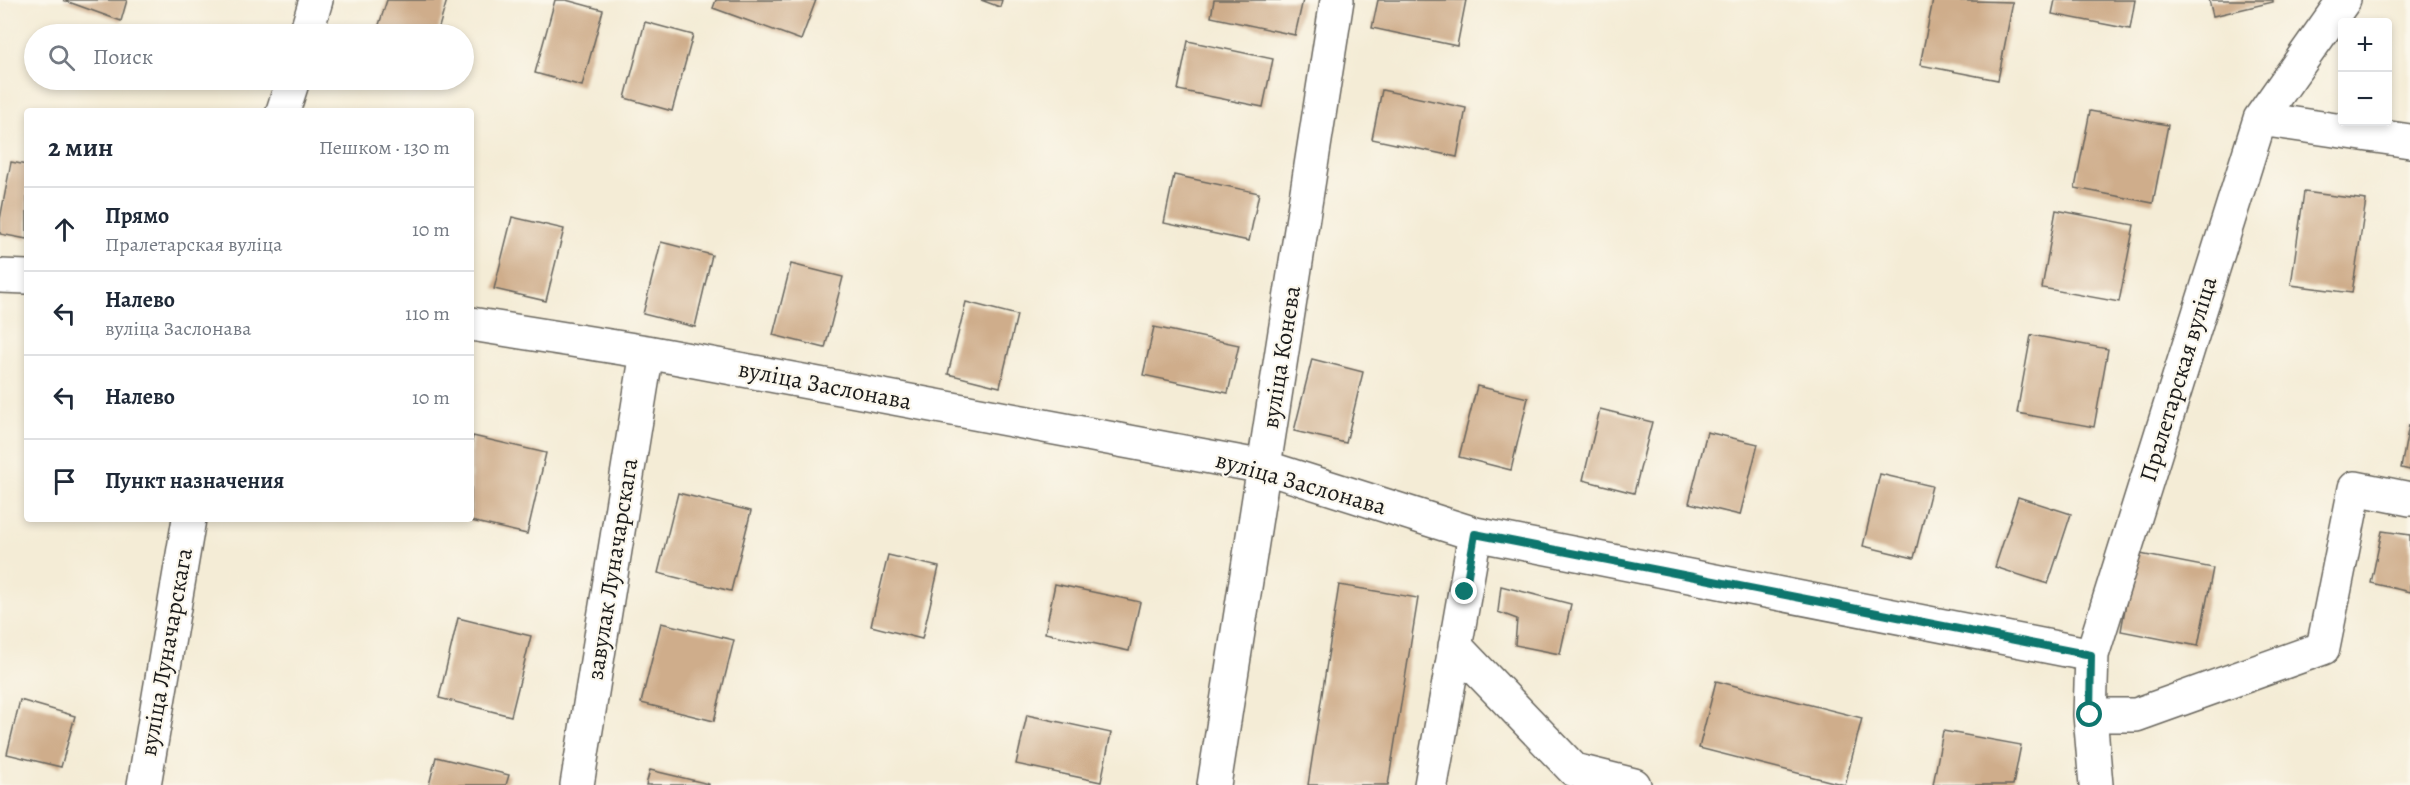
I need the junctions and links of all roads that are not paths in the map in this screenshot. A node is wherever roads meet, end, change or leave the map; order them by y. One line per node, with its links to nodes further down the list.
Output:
1 (316, 0): 4 (street)
2 (1337, 0): 13 (street, вуліца Конева)
3 (2344, 0): 7 (street, Пралетарская вуліца)
4 (309, 24)
5 (290, 90): 6 (street)
6 (285, 108)
7 (2260, 119): 8 (street); 18 (street, Пралетарская вуліца)
8 (2410, 141)
9 (0, 276): 10 (street)
10 (24, 278)
11 (474, 324): 12 (street, вуліца Заслонава)
12 (647, 352): 13 (street, вуліца Заслонава); 21 (street, завулак Луначарскага)
13 (1264, 467): 16 (street, вуліца Заслонава); 22 (street, вуліца Конева)
14 (2410, 499): 19 (street)
15 (188, 522): 20 (street, вуліца Луначарскага)
16 (1475, 534): 17 (street); 18 (street, вуліца Заслонава)
17 (1455, 646): 23 (street); 24 (street)
18 (2091, 655): 19 (street, Пралетарская вуліца)
19 (2090, 715): 25 (street, Пралетарская вуліца)
20 (144, 785)
21 (577, 785)
22 (1214, 785)
23 (1431, 785)
24 (1634, 785)
25 (2096, 785)

